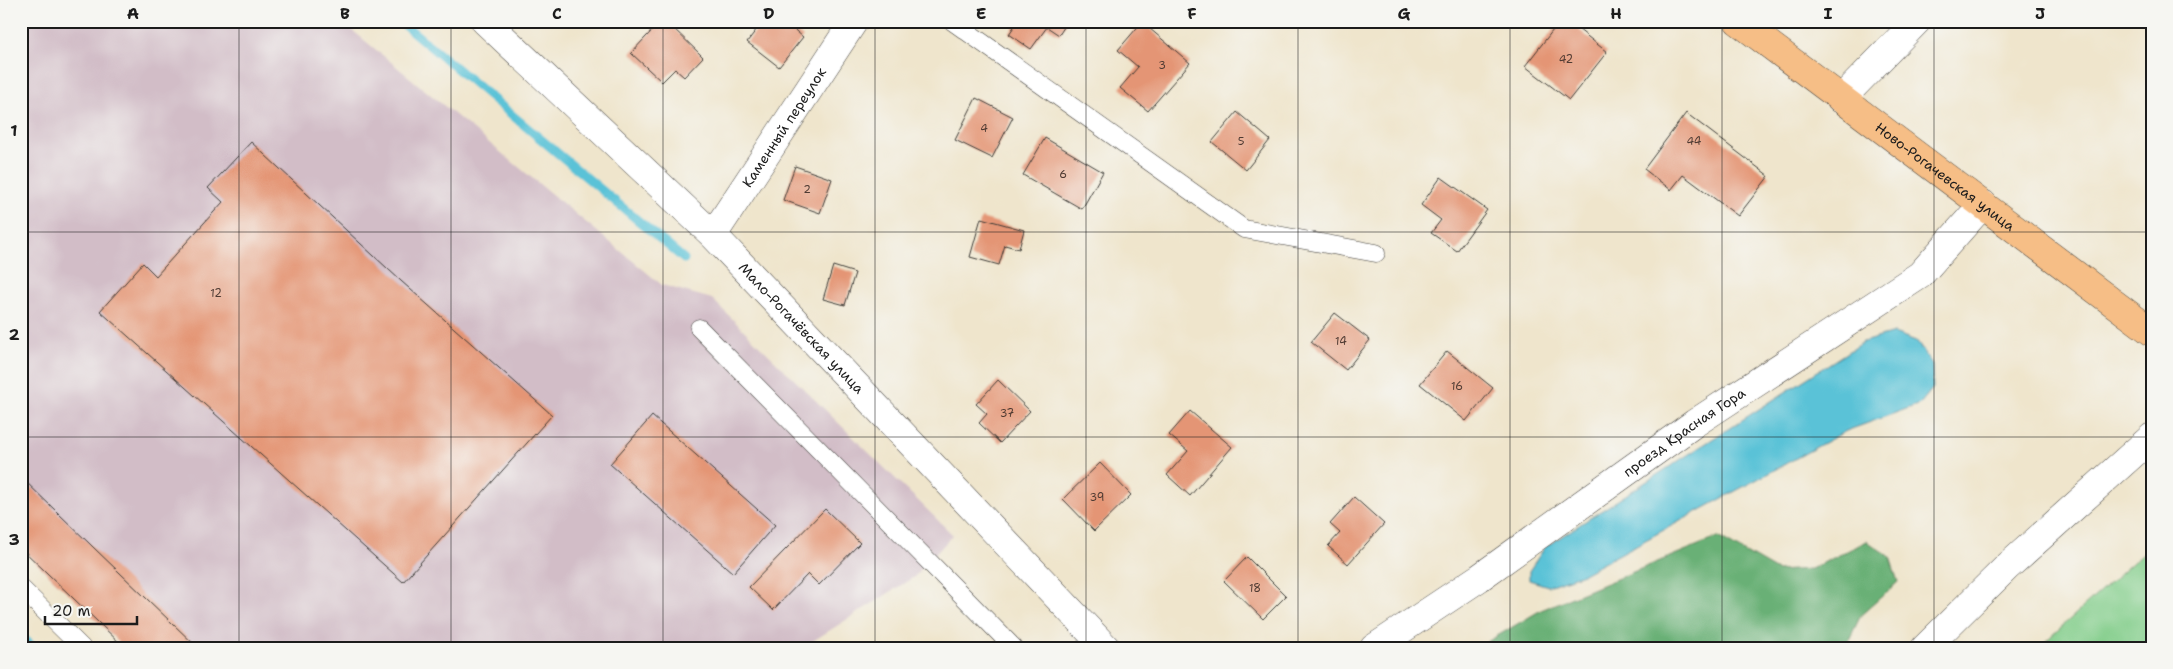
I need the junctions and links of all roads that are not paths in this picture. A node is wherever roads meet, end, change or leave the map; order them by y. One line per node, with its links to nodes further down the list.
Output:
1 (485, 21): 8 (street, Мало-Рогачёвская улица)
2 (854, 21): 8 (street, Каменный переулок)
3 (952, 21): 9 (lane)
4 (1738, 21): 6 (main road, Ново-Рогачевская улица)
5 (1916, 21): 6 (street)
6 (1841, 99): 7 (main road, Ново-Рогачевская улица)
7 (1983, 204): 11 (main road, Ново-Рогачевская улица); 17 (street, проезд Красная Гора)
8 (713, 235): 16 (street, Мало-Рогачёвская улица)
9 (1376, 253)
10 (699, 328): 15 (lane)
11 (2152, 332)
12 (2152, 437): 18 (street)
13 (21, 588): 14 (lane)
14 (82, 648)
15 (1014, 648)
16 (1106, 648)
17 (1374, 648)
18 (1924, 648)

